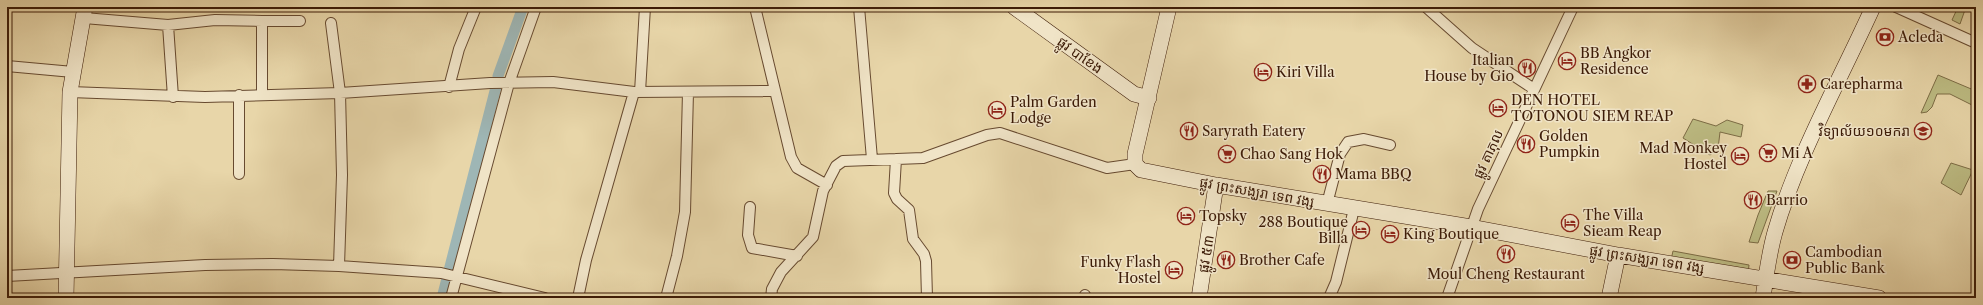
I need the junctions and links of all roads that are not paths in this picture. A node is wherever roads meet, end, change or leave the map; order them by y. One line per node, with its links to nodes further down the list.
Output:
1 (476, 7): 21 (street)
2 (536, 7): 20 (street)
3 (645, 7): 25 (street)
4 (755, 7): 23 (street)
5 (859, 7): 33 (street)
6 (1014, 7): 31 (street, ផ្លូវ បាខែង)
7 (1169, 7): 31 (street)
8 (1573, 7): 22 (street, ផ្លូវ តាភុល)
9 (1873, 7): 49 (street)
10 (1896, 7): 17 (street)
11 (1433, 10): 22 (street)
12 (84, 12): 16 (street); 19 (street)
13 (262, 21): 14 (street); 16 (street); 27 (street)
14 (300, 21)
15 (331, 23): 28 (street)
16 (168, 25): 30 (street)
17 (1976, 43)
18 (7, 66): 19 (street)
19 (73, 72): 24 (street)
20 (506, 83): 21 (street); 25 (street); 48 (street)
21 (449, 86): 28 (street)
22 (1534, 88): 42 (street, ផ្លូវ តាភុល)
23 (775, 91): 26 (street); 37 (street)
24 (70, 92): 30 (street); 46 (street)
25 (637, 92): 26 (street); 53 (street)
26 (688, 92): 54 (street)
27 (262, 94): 28 (street); 29 (street)
28 (340, 94): 45 (street)
29 (239, 95): 30 (street); 36 (street)
30 (173, 97)
31 (1149, 98): 35 (street)
32 (1390, 145): 39 (street)
33 (872, 159): 34 (street); 37 (street)
34 (896, 159): 35 (street); 56 (street)
35 (1136, 164): 38 (street, ផ្លូវ ព្រះសង្ឃរា ទេព វង្ស)
36 (239, 174)
37 (827, 185): 43 (street)
38 (1216, 185): 39 (street, ផ្លូវ ព្រះសង្ឃរា ទេព វង្ស); 57 (street, ផ្លូវ ៥៣)
39 (1327, 204): 41 (street, ផ្លូវ ព្រះសង្ឃរា ទេព វង្ស)
40 (750, 207): 43 (street)
41 (1354, 209): 42 (street, ផ្លូវ ព្រះសង្ឃរា ទេព វង្ស); 58 (street)
42 (1471, 227): 44 (street, ផ្លូវ ព្រះសង្ឃរា ទេព វង្ស); 59 (street, ផ្លូវ តាភុល)
43 (797, 256): 55 (street)
44 (1618, 256): 49 (street, ផ្លូវ ព្រះសង្ឃរា ទេព វង្ស); 60 (street)
45 (339, 266): 46 (street); 48 (street)
46 (66, 273): 47 (street); 50 (street)
47 (7, 276)
48 (454, 276): 51 (street); 52 (street)
49 (1765, 278): 61 (street); 62 (street, ផ្លូវ ព្រះសង្ឃរា ទេព វង្ស)
50 (66, 298)
51 (451, 298)
52 (546, 298)
53 (578, 298)
54 (666, 298)
55 (771, 298)
56 (927, 298)
57 (1199, 298)
58 (1329, 298)
59 (1447, 298)
60 (1609, 298)
61 (1763, 298)
62 (1878, 298)

